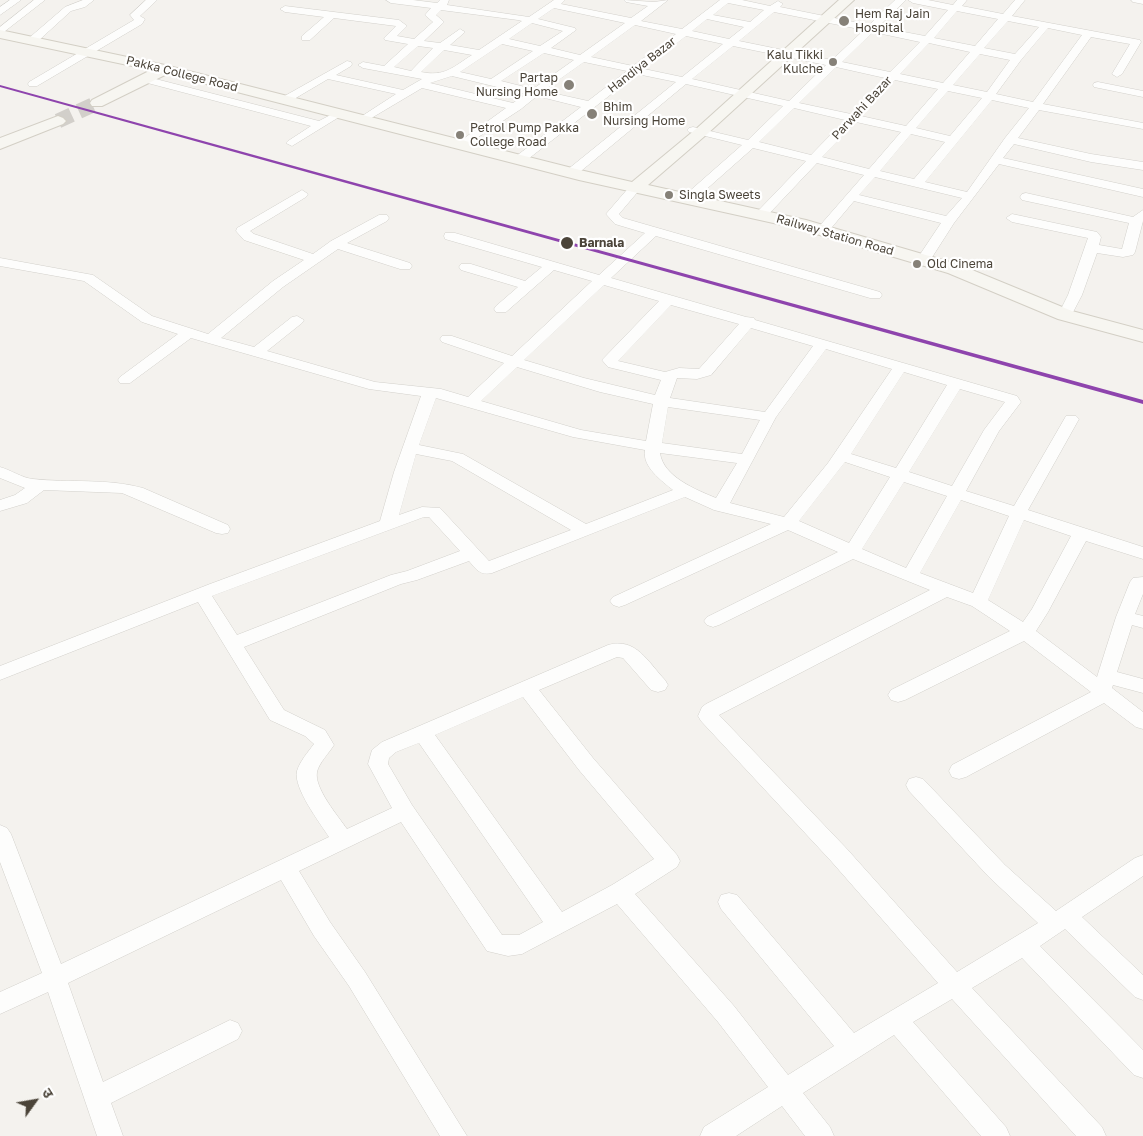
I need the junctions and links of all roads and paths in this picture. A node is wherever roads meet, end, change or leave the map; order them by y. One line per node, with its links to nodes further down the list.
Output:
1 (16, 0): 22 (street)
2 (40, 0): 34 (street)
3 (89, 0): 37 (street)
4 (152, 0): 45 (street)
5 (391, 0): 16 (street)
6 (629, 0): 18 (street)
7 (727, 0): 21 (street); 25 (street, Handiya Bazar)
8 (782, 0): 21 (street)
9 (838, 0): 26 (street)
10 (847, 0): 26 (street)
11 (901, 0): 31 (street)
12 (914, 0): 19 (street)
13 (1020, 0): 24 (street)
14 (1136, 0): 15 (street)
15 (1143, 1)
16 (443, 3): 27 (street); 40 (street)
17 (556, 3): 27 (street); 28 (street)
18 (660, 3): 28 (street)
19 (959, 3): 24 (street); 39 (street, Parwahi Bazar)
20 (285, 9): 23 (street)
21 (772, 9): 26 (street); 29 (street)
22 (0, 12)
23 (332, 15): 36 (street); 40 (street)
24 (1007, 15): 30 (street); 44 (street)
25 (705, 16): 29 (street); 33 (street, Handiya Bazar)
26 (823, 18): 31 (street); 47 (street)
27 (531, 20): 38 (street); 43 (street)
28 (633, 22): 33 (street); 48 (street)
29 (752, 25): 41 (street)
30 (1046, 25): 35 (street); 49 (street)
31 (871, 28): 39 (street); 51 (street)
32 (460, 32): 42 (street)
33 (684, 32): 41 (street); 54 (street, Handiya Bazar)
34 (0, 33): 37 (street, Pakka College Road)
35 (1089, 33): 57 (street); 76 (street)
36 (306, 38)
37 (33, 40): 45 (street, Pakka College Road)
38 (499, 40): 43 (street); 46 (street)
39 (927, 40): 44 (street); 59 (street, Parwahi Bazar)
40 (415, 42): 42 (street); 53 (street)
41 (732, 42): 47 (street); 62 (street)
42 (443, 46): 46 (street); 61 (street)
43 (542, 49): 48 (street); 63 (street)
44 (977, 49): 49 (street); 66 (street)
45 (88, 52): 55 (street, Pakka College Road); 64 (street)
46 (481, 53): 56 (street)
47 (784, 53): 51 (street); 69 (street)
48 (585, 58): 54 (street); 68 (street)
49 (1017, 58): 71 (street)
50 (347, 64): 58 (street)
51 (835, 64): 59 (street); 74 (street)
52 (363, 65): 53 (street)
53 (386, 69): 61 (street)
54 (637, 69): 62 (street); 75 (street, Handiya Bazar)
55 (165, 70): 60 (street); 72 (street, Pakka College Road)
56 (451, 73): 61 (street); 63 (street)
57 (1117, 74)
58 (327, 76): 67 (street); 72 (street)
59 (892, 76): 66 (street); 79 (street, Parwahi Bazar)
60 (144, 79): 73 (street); 82 (street)
61 (416, 79): 67 (street); 77 (street)
62 (685, 80): 69 (street); 96 (street)
63 (492, 83): 68 (street)
64 (33, 84)
65 (1098, 85): 70 (street)
66 (944, 87): 71 (street); 84 (street)
67 (404, 93): 80 (street)
68 (536, 93): 75 (street); 77 (street)
69 (740, 93): 74 (street); 85 (street)
70 (1143, 94)
71 (989, 97): 76 (street); 86 (street)
72 (285, 100): 78 (street, Pakka College Road)
73 (97, 103)
74 (792, 104): 79 (street); 91 (street)
75 (589, 105): 93 (street, Handiya Bazar)
76 (1035, 106): 83 (street); 87 (street)
77 (516, 107): 90 (street)
78 (338, 114): 80 (street, Pakka College Road); 82 (street)
79 (854, 117): 84 (street); 92 (street, Parwahi Bazar)
80 (363, 120): 90 (street)
81 (58, 121): 89 (street)
82 (320, 125): 88 (street)
83 (1143, 126)
84 (908, 129): 86 (street); 97 (street)
85 (697, 131): 91 (street); 99 (street)
86 (953, 140): 98 (street)
87 (1010, 140): 94 (street); 95 (street)
88 (292, 143)
89 (0, 144)
90 (463, 144): 93 (street)
91 (750, 144): 92 (street); 105 (street)
92 (813, 159): 97 (street); 106 (street, Parwahi Bazar)
93 (519, 160): 96 (street, Railway Station Road)
94 (995, 160): 100 (street); 102 (street)
95 (1143, 166)
96 (572, 173): 99 (street, Railway Station Road)
97 (872, 173): 98 (street); 103 (street)
98 (917, 184): 102 (street)
99 (631, 187): 105 (street, Railway Station Road); 112 (street)
100 (1143, 193)
101 (302, 194): 116 (street)
102 (970, 196): 110 (street)
103 (851, 197): 110 (street); 111 (street)
104 (1026, 197): 109 (street)
105 (688, 199): 106 (street, Railway Station Road)
106 (761, 215): 111 (street, Railway Station Road)
107 (383, 218): 114 (street)
108 (1012, 218): 115 (street)
109 (1140, 218): 115 (street)
110 (949, 221): 117 (street)
111 (822, 230): 117 (street, Railway Station Road)
112 (654, 231): 122 (street); 124 (street)
113 (450, 236): 119 (street)
114 (336, 244): 116 (street); 120 (street)
115 (1092, 248): 127 (street)
116 (314, 259): 132 (street)
117 (924, 259): 127 (street, Railway Station Road)
118 (0, 262): 130 (street)
119 (552, 265): 122 (street); 123 (street)
120 (405, 266)
121 (466, 267): 123 (street)
122 (603, 280): 125 (street); 136 (street)
123 (528, 286): 126 (street)
124 (875, 295)
125 (669, 299): 129 (street); 138 (street)
126 (501, 309)
127 (1065, 315): 131 (street, Railway Station Road)
128 (297, 320): 135 (street)
129 (749, 321): 134 (street); 138 (street)
130 (189, 333): 132 (street); 139 (street)
131 (1143, 336)
132 (210, 339): 135 (street)
133 (447, 339): 136 (street)
134 (823, 343): 137 (street); 144 (street)
135 (256, 353): 141 (street)
136 (512, 362): 142 (street); 143 (street)
137 (901, 366): 140 (street); 148 (street)
138 (669, 377): 142 (street)
139 (125, 380)
140 (956, 383): 151 (street); 154 (street)
141 (430, 393): 143 (street); 147 (street)
142 (661, 401): 144 (street); 146 (street)
143 (471, 402): 146 (street)
144 (769, 417): 149 (street)
145 (1071, 419): 157 (street)
146 (653, 447): 149 (street); 153 (street)
147 (410, 448): 158 (street); 161 (street)
148 (841, 456): 151 (street); 159 (street)
149 (748, 460): 156 (street)
150 (0, 472): 152 (street)
151 (898, 474): 154 (street); 163 (street)
152 (40, 485): 155 (street); 160 (street)
153 (685, 491): 156 (street); 161 (street)
154 (958, 493): 157 (street); 166 (street)
155 (0, 506)
156 (720, 506): 159 (street)
157 (1018, 514): 162 (street); 171 (street)
158 (388, 523): 165 (street); 169 (street)
159 (788, 523): 163 (street); 170 (street)
160 (222, 530)
161 (584, 530): 165 (street)
162 (1081, 534): 164 (street); 175 (street)
163 (852, 552): 166 (street); 173 (street)
164 (1143, 553)
165 (470, 554): 176 (street)
166 (910, 576): 168 (street)
167 (1139, 582): 172 (street)
168 (946, 590): 171 (street); 198 (street)
169 (202, 594): 176 (street); 177 (street)
170 (619, 600)
171 (978, 602): 175 (street)
172 (1125, 617): 174 (street); 179 (street)
173 (713, 621)
174 (1143, 622)
175 (1025, 632): 179 (street); 182 (street)
176 (233, 644): 189 (street)
177 (0, 673)
178 (658, 685): 181 (street)
179 (1105, 686): 180 (street); 183 (street); 185 (street)
180 (1143, 686)
181 (527, 688): 184 (street); 192 (street)
182 (898, 695)
183 (1143, 722)
184 (422, 732): 187 (street); 195 (street)
185 (959, 771)
186 (916, 785): 194 (street)
187 (405, 811): 189 (street); 195 (street)
188 (0, 834): 197 (street)
189 (343, 840): 191 (street)
190 (1143, 864): 194 (street)
191 (285, 867): 197 (street); 208 (street)
192 (620, 892): 195 (street); 205 (street)
193 (730, 902): 203 (street)
194 (1060, 920): 196 (street); 199 (street)
195 (558, 925)
196 (1024, 945): 198 (street); 204 (street)
197 (55, 978): 200 (street); 206 (street)
198 (955, 986): 201 (street); 212 (street)
199 (1143, 990)
200 (0, 1003)
201 (896, 1020): 203 (street); 211 (street)
202 (230, 1031): 206 (street)
203 (851, 1048): 205 (street)
204 (1143, 1067)
205 (785, 1090): 209 (street); 210 (street)
206 (96, 1098): 207 (street)
207 (110, 1136)
208 (454, 1136)
209 (713, 1136)
210 (821, 1136)
211 (997, 1136)
212 (1093, 1136)

